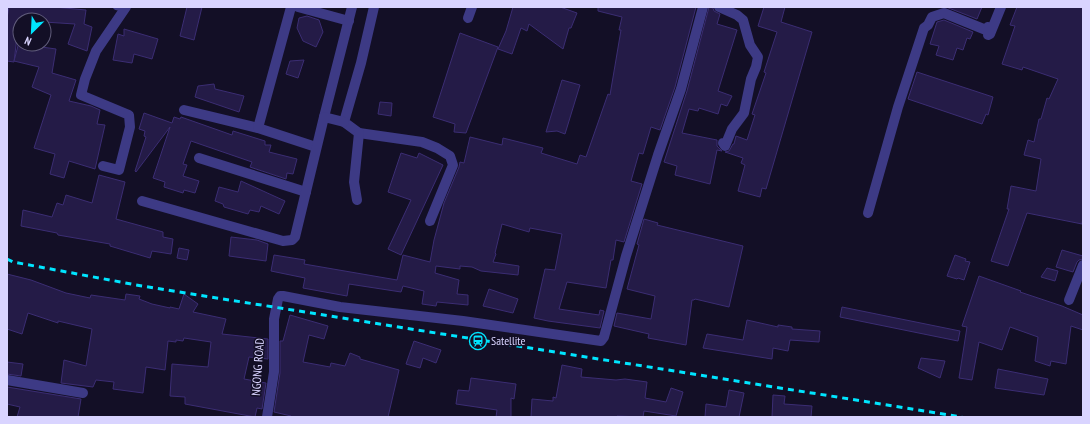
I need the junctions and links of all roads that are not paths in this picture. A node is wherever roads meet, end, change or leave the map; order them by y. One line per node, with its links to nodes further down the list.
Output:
1 (291, 7): 15 (street)
2 (298, 7): 11 (street)
3 (352, 7): 11 (street)
4 (374, 7): 14 (street)
5 (472, 7): 10 (street)
6 (702, 7): 30 (street, NGONG ROAD)
7 (719, 7): 17 (street)
8 (1001, 7): 24 (street)
9 (122, 8): 20 (street)
10 (468, 18)
11 (349, 21): 13 (street)
12 (184, 110): 15 (street)
13 (324, 117): 14 (street); 18 (street)
14 (344, 122): 16 (street)
15 (258, 128): 18 (street)
16 (359, 133): 22 (street); 25 (street)
17 (723, 143)
18 (316, 147): 21 (street)
19 (198, 158): 21 (street)
20 (103, 166)
21 (306, 192): 23 (street)
22 (357, 200)
23 (142, 201)
24 (868, 213)
25 (430, 221)
26 (1083, 265): 27 (street)
27 (1068, 300)
28 (7, 380): 29 (street)
29 (83, 393)
30 (267, 417)

